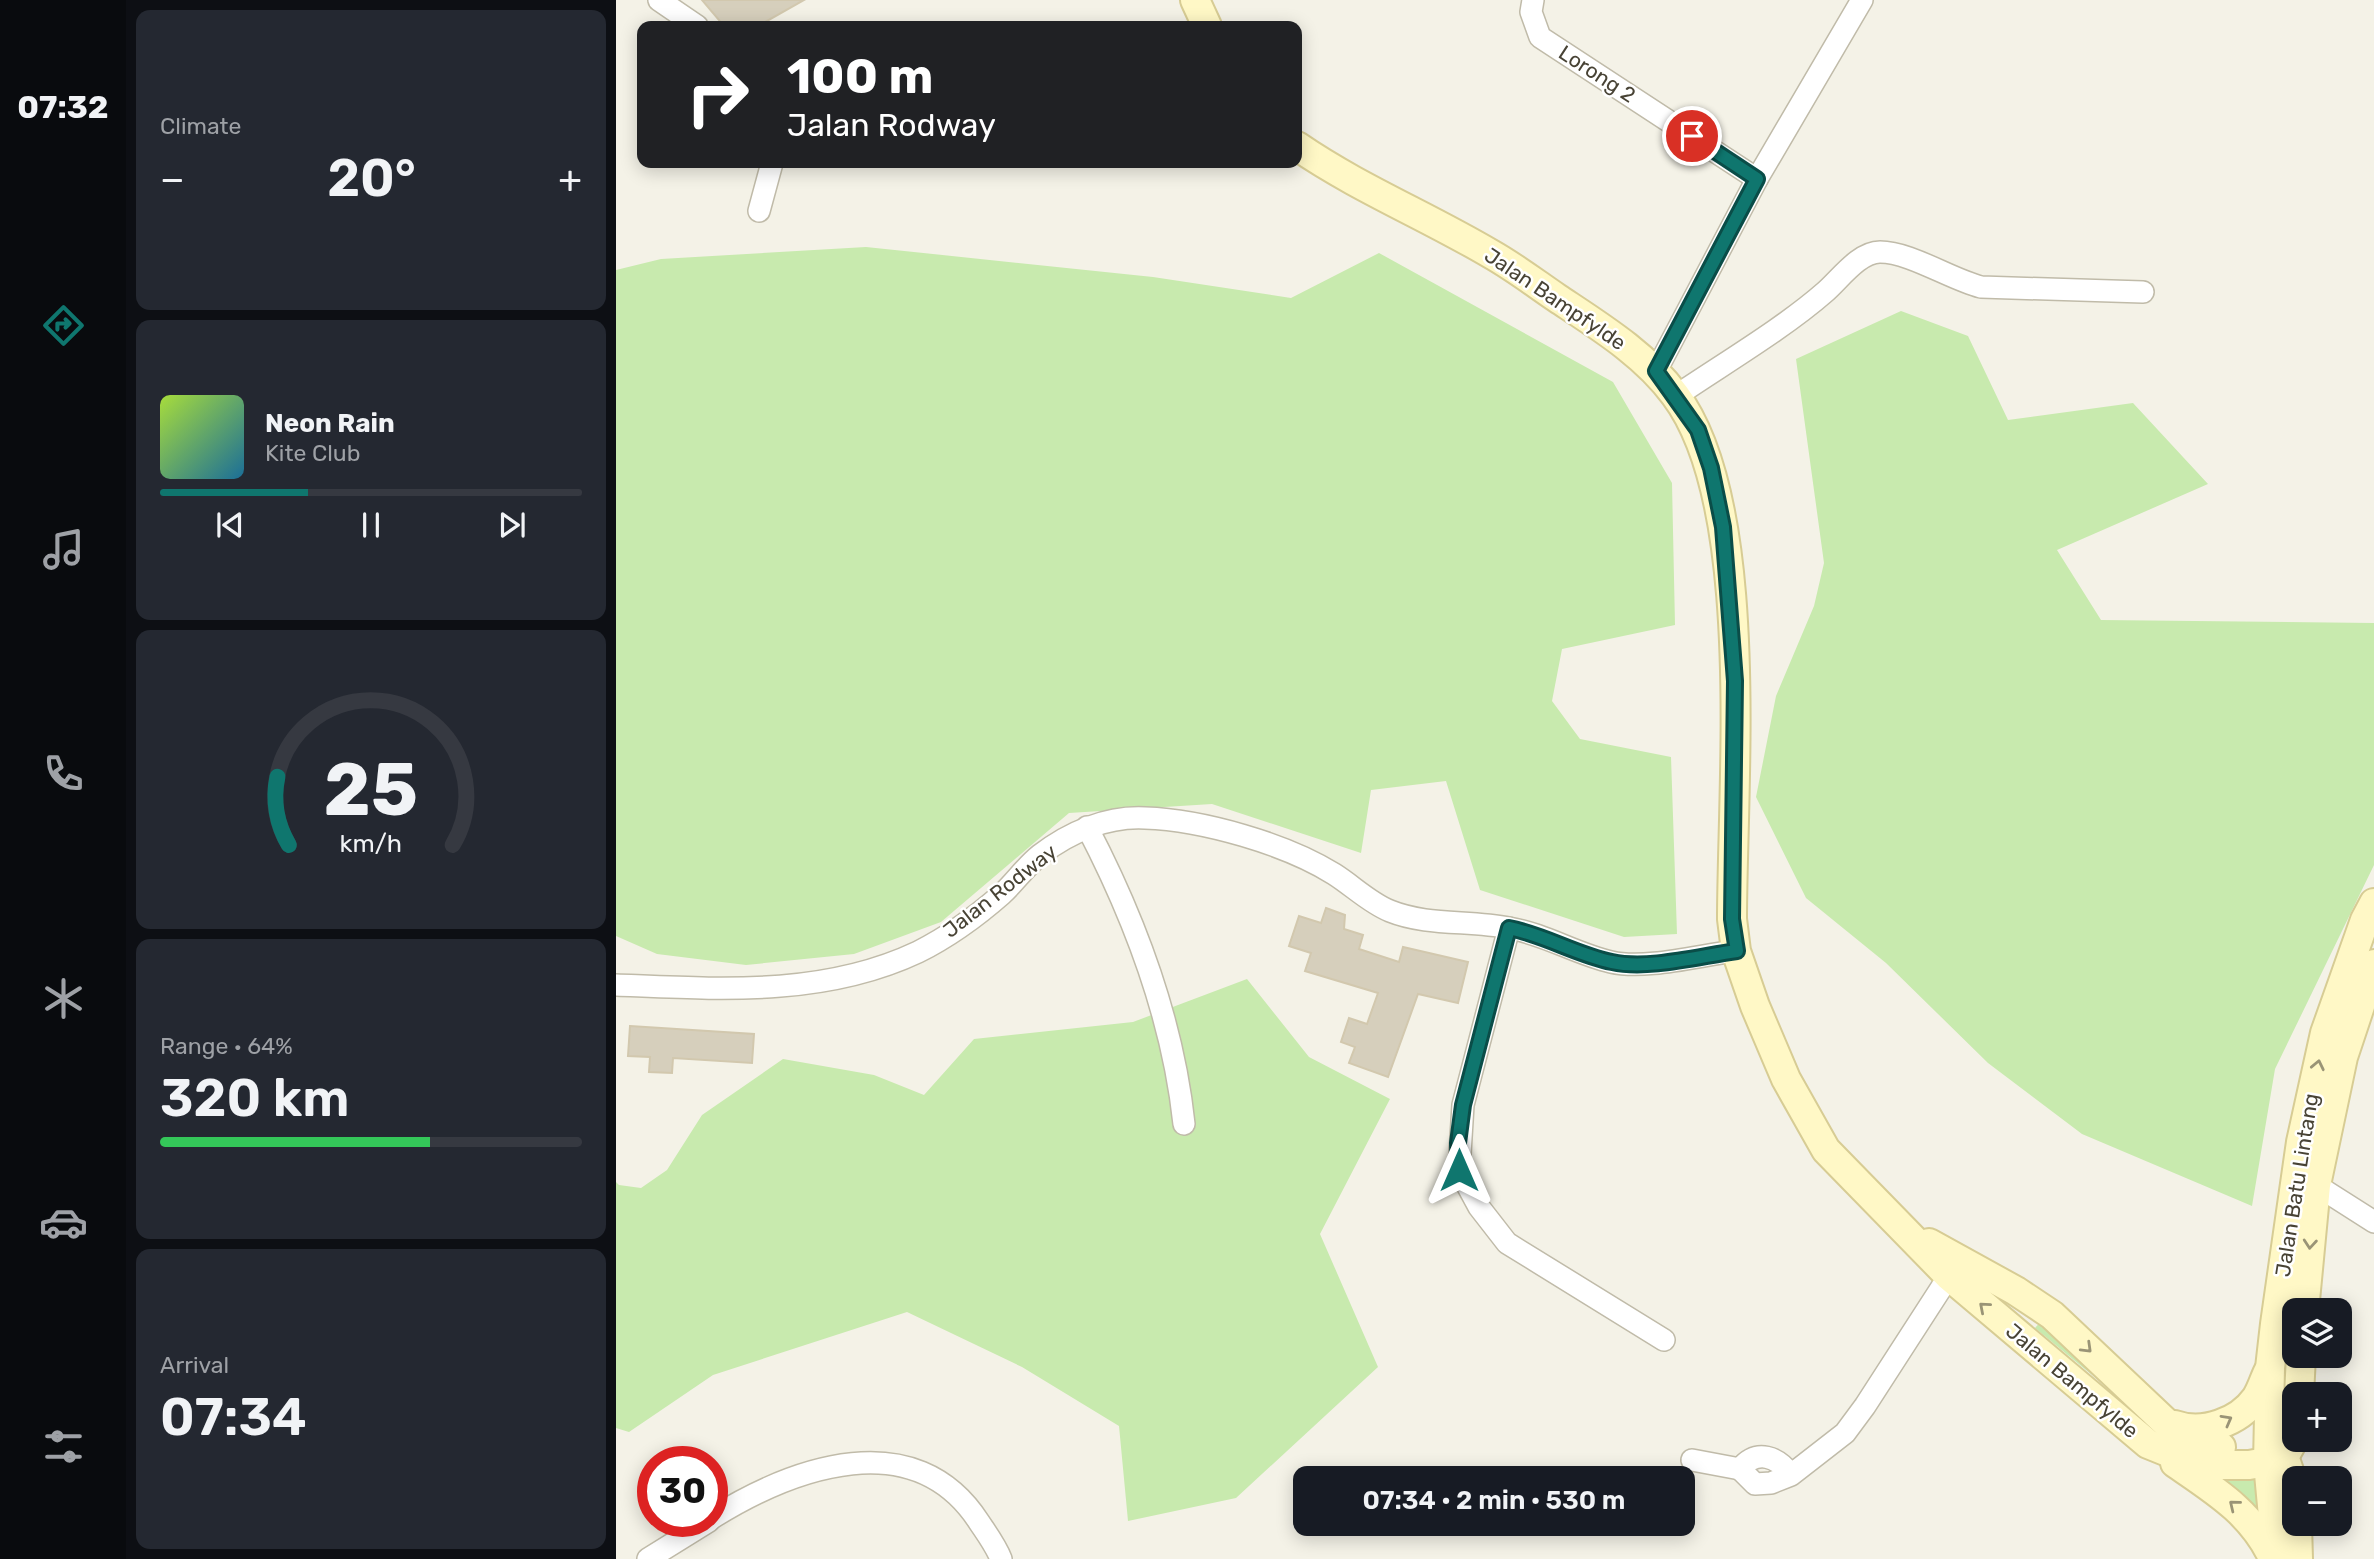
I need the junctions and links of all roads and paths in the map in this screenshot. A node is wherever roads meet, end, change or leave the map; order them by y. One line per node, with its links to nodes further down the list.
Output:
1 (659, 0): 5 (street)
2 (1195, 0): 6 (street)
3 (1533, 0): 9 (street, Lorong 2)
4 (1862, 0): 9 (street)
5 (690, 21)
6 (1205, 21)
7 (1302, 149): 12 (street, Jalan Bampfylde)
8 (771, 168): 10 (street)
9 (1757, 179): 12 (street)
10 (759, 211)
11 (2143, 292): 13 (street)
12 (1656, 371): 13 (street, Jalan Bampfylde)
13 (1676, 396): 17 (street, Jalan Bampfylde)
14 (1087, 827): 16 (street, Jalan Rodway); 19 (street, Jalan Rodway); 20 (street)
15 (2374, 903): 29 (street, Jalan Batu Lintang, one-way to 15)
16 (1509, 928): 17 (street, Jalan Rodway); 27 (street)
17 (1737, 951): 23 (street, Jalan Bampfylde)
18 (2374, 964): 21 (street, Jalan Batu Lintang)
19 (616, 985)
20 (1184, 1124)
21 (2316, 1185): 22 (street); 25 (street, Jalan Batu Lintang, one-way to 25)
22 (2374, 1222)
23 (1908, 1231): 24 (street, Jalan Bampfylde); 26 (street, Jalan Bampfylde)
24 (1949, 1276): 28 (street, Jalan Bampfylde, one-way to 24); 32 (street)
25 (2305, 1298)
26 (2052, 1315): 28 (street); 30 (street, Jalan Bampfylde, one-way to 30)
27 (1664, 1340)
28 (2029, 1342): 30 (street, Jalan Bampfylde)
29 (2270, 1368): 30 (street, one-way to 29); 31 (street, Jalan Batu Lintang)
30 (2155, 1432): 31 (street, Jalan Bampfylde); 35 (street, one-way to 30)
31 (2283, 1458): 35 (street, Jalan Batu Lintang)
32 (1692, 1460)
33 (728, 1508): 37 (street)
34 (683, 1537): 36 (street)
35 (2290, 1545)
36 (648, 1559)
37 (1001, 1559)

